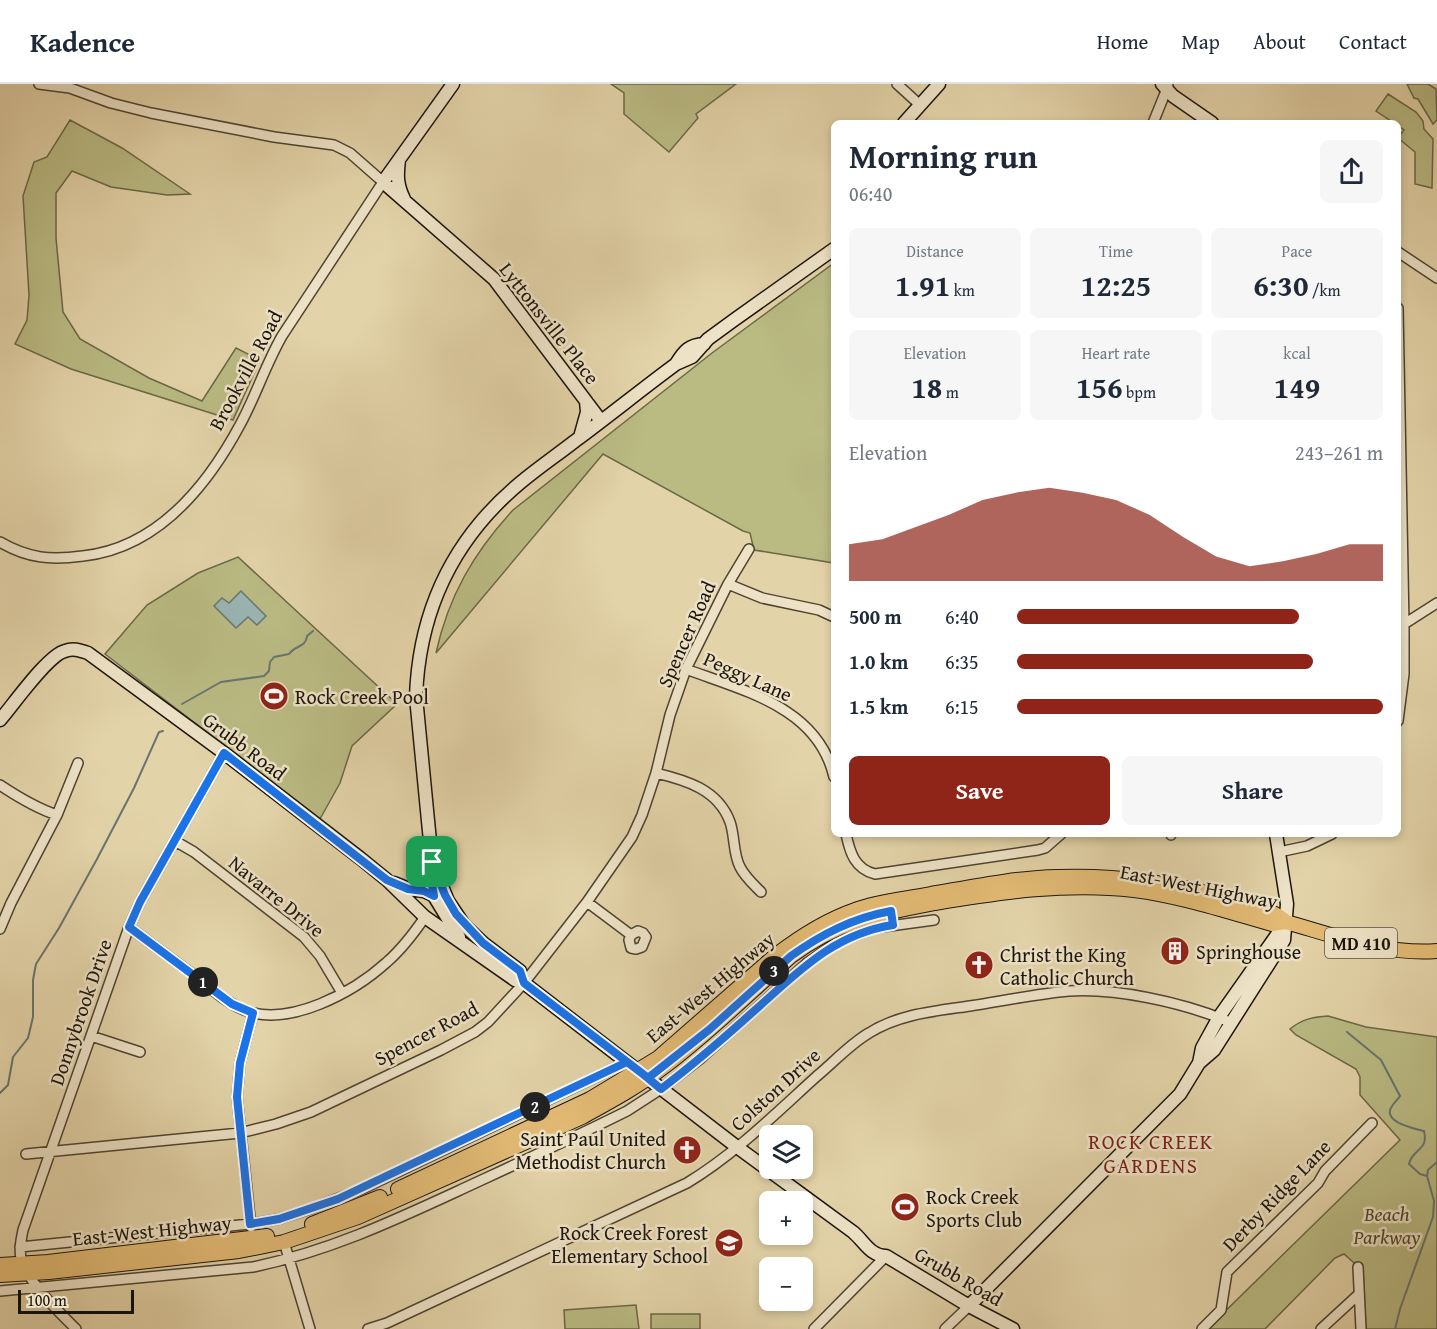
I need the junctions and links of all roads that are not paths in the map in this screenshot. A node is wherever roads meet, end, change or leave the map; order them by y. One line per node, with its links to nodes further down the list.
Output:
1 (39, 84): 11 (street)
2 (452, 84): 10 (street, Brookville Road)
3 (897, 84): 6 (street)
4 (939, 84): 6 (street)
5 (1166, 86): 8 (street); 9 (street)
6 (920, 105): 7 (street)
7 (907, 120)
8 (1155, 120)
9 (1208, 120)
10 (400, 159): 11 (street, Brookville Road); 12 (street)
11 (383, 182): 12 (street, Lyttonsville Place); 20 (street, Brookville Road)
12 (404, 200): 16 (street, Lyttonsville Place)
13 (831, 251): 17 (street)
14 (1401, 254): 15 (street)
15 (1437, 278)
16 (586, 401): 17 (street); 18 (street, Lyttonsville Place); 19 (street)
17 (620, 407): 18 (street)
18 (601, 421): 19 (street)
19 (580, 437): 41 (street)
20 (0, 542)
21 (749, 549): 22 (street, Spencer Road)
22 (728, 584): 24 (street); 26 (street, Spencer Road)
23 (1437, 603): 25 (street)
24 (831, 616)
25 (1401, 626): 27 (street)
26 (686, 669): 31 (street, Peggy Lane); 32 (street, Spencer Road)
27 (1401, 698)
28 (0, 720): 29 (street, Grubb Road)
29 (224, 753): 39 (street, Donnybrook Drive); 42 (street, Grubb Road)
30 (78, 763): 34 (street)
31 (831, 766)
32 (656, 772): 43 (street); 46 (street, Spencer Road)
33 (0, 785): 34 (street)
34 (57, 815): 52 (street)
35 (847, 837): 36 (street)
36 (1058, 837)
37 (1276, 837): 40 (street)
38 (1326, 837): 40 (street)
39 (175, 841): 51 (street, Donnybrook Drive); 57 (street, Navarre Drive)
40 (1279, 852): 50 (street)
41 (432, 862): 44 (street); 45 (street)
42 (387, 880): 44 (street, Grubb Road); 47 (street, Grubb Road)
43 (761, 892)
44 (434, 896): 45 (street, Grubb Road); 54 (street)
45 (448, 901): 56 (street, Grubb Road)
46 (587, 902): 53 (street); 56 (street, Spencer Road)
47 (425, 917): 54 (street, Grubb Road); 57 (street)
48 (892, 918): 49 (street, East-West Highway); 50 (main road, East-West Highway / MD 410); 64 (main road, East-West Highway / MD 410); 65 (street, East-West Highway)
49 (934, 920)
50 (1286, 922): 55 (main road, East-West Highway / MD 410); 59 (street); 60 (street); 64 (main road, East-West Highway / MD 410)
51 (129, 927): 58 (street); 61 (street, Donnybrook Drive)
52 (0, 930)
53 (631, 935)
54 (461, 941): 56 (street, Grubb Road)
55 (1437, 951)
56 (524, 983): 64 (street, Grubb Road); 67 (street, Spencer Road)
57 (342, 993): 58 (street)
58 (253, 1013): 67 (street)
59 (1219, 1017): 60 (street, Colston Drive); 63 (street); 68 (street, Colston Drive)
60 (1232, 1022): 63 (street)
61 (91, 1036): 62 (street); 69 (street, Donnybrook Drive)
62 (140, 1052)
63 (1199, 1063): 84 (street)
64 (638, 1070): 65 (street, Grubb Road); 71 (street, East-West Highway); 72 (main road, East-West Highway / MD 410); 73 (main road, East-West Highway / MD 410)
65 (661, 1089): 68 (street, Grubb Road); 76 (street, East-West Highway)
66 (1372, 1123): 91 (street, Derby Ridge Lane)
67 (240, 1133): 69 (street, Spencer Road); 71 (street)
68 (737, 1147): 75 (street, Grubb Road); 87 (street, Colston Drive)
69 (50, 1152): 70 (street, Spencer Road); 74 (street, Donnybrook Drive)
70 (26, 1154)
71 (250, 1224): 72 (street); 74 (street, East-West Highway)
72 (252, 1239): 78 (main road, East-West Highway / MD 410)
73 (284, 1242): 76 (street); 78 (main road, East-West Highway / MD 410)
74 (20, 1246): 78 (street, Donnybrook Drive)
75 (886, 1256): 84 (street, Grubb Road); 88 (street)
76 (289, 1260): 81 (street, East-West Highway); 86 (street)
77 (0, 1265): 78 (main road, East-West Highway / MD 410)
78 (26, 1268): 80 (main road, East-West Highway / MD 410); 81 (street)
79 (1358, 1268): 83 (street)
80 (0, 1275)
81 (39, 1288): 82 (street, East-West Highway); 85 (street)
82 (0, 1291)
83 (1359, 1293): 92 (street); 93 (street)
84 (969, 1306): 89 (street); 90 (street, Grubb Road)
85 (76, 1329)
86 (310, 1329)
87 (368, 1329)
88 (814, 1329)
89 (945, 1329)
90 (1013, 1329)
91 (1202, 1329)
92 (1322, 1329)
93 (1361, 1329)

